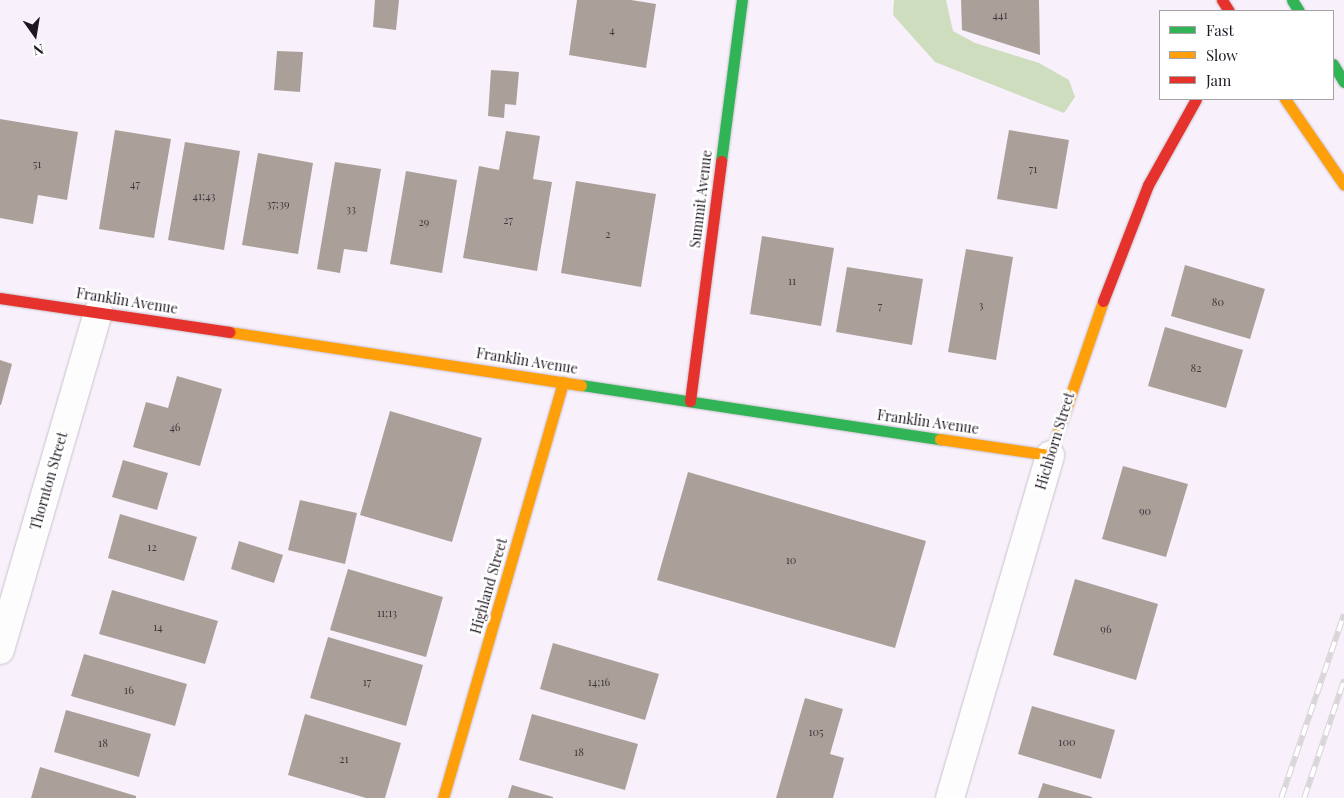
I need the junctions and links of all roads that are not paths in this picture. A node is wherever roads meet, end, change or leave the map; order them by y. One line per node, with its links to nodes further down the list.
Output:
1 (742, 0): 10 (main road, Summit Avenue)
2 (1334, 66): 3 (main road)
3 (1344, 82)
4 (1195, 100): 11 (main road, Hichborn Street)
5 (1287, 100): 6 (main road)
6 (1344, 185)
7 (0, 298): 8 (main road, Franklin Avenue)
8 (98, 312): 9 (main road, Franklin Avenue); 12 (street, Thornton Street)
9 (563, 382): 10 (main road, Franklin Avenue); 13 (main road, Highland Street)
10 (690, 401): 11 (main road, Franklin Avenue)
11 (1050, 455): 14 (street, Hichborn Street)
12 (0, 650)
13 (444, 798)
14 (950, 798)

